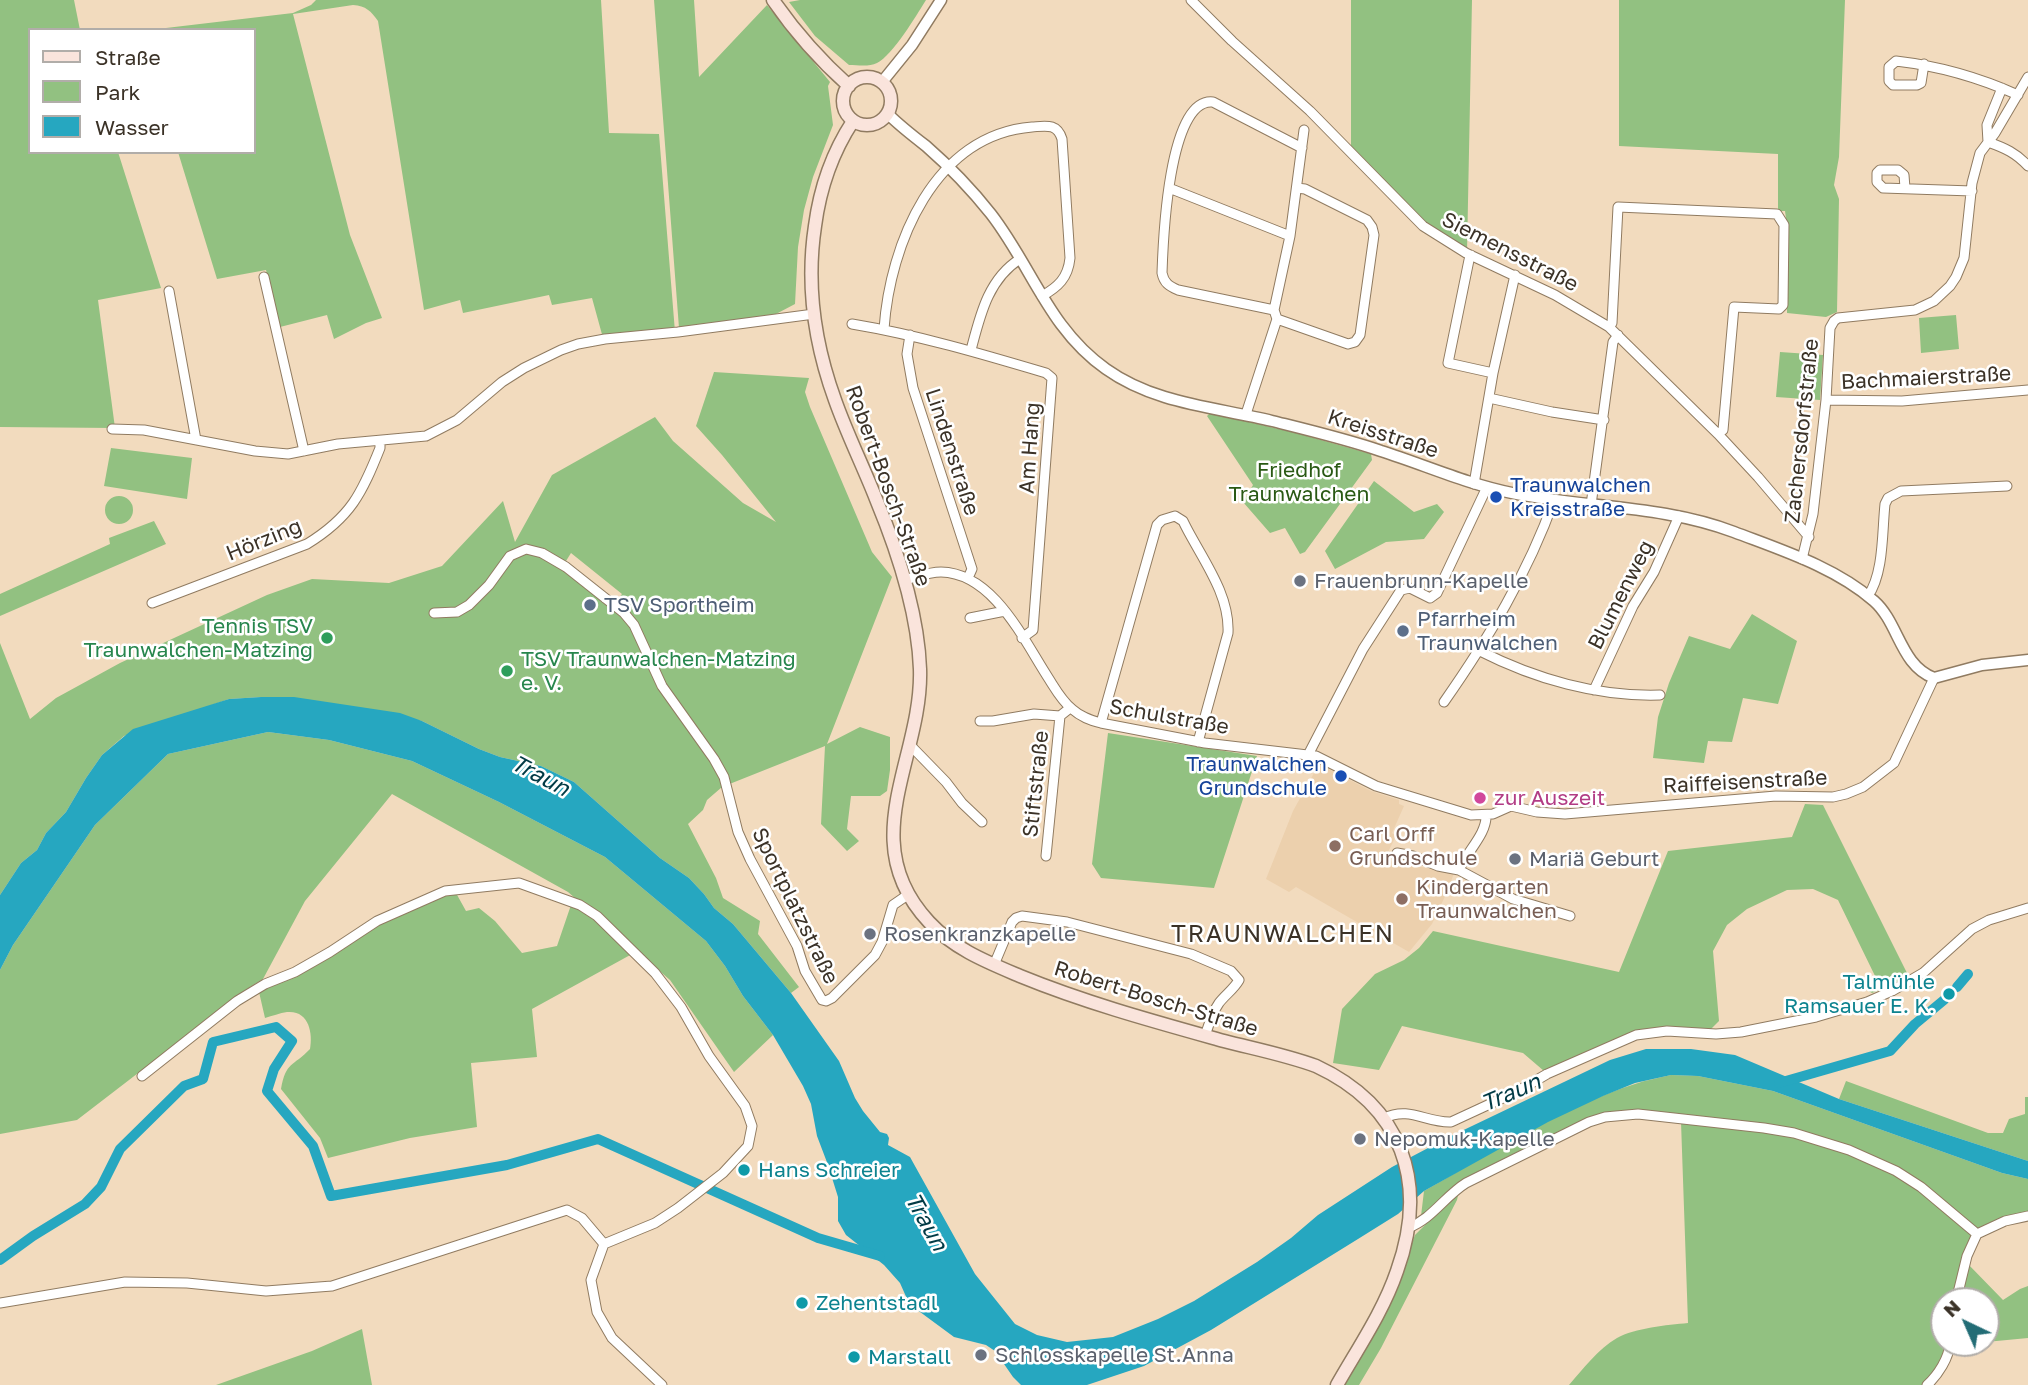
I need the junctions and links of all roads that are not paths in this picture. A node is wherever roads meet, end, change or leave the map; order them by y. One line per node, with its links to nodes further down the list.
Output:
1 (773, 0): 7 (main road)
2 (941, 0): 6 (street)
3 (1191, 0): 22 (street, Siemensstraße)
4 (1924, 64): 8 (street)
5 (2028, 77): 9 (street, Zachersdorfstraße)
6 (882, 82): 7 (main road); 10 (main road)
7 (849, 86): 11 (main road)
8 (2002, 88): 9 (street); 13 (street, Zachersdorfstraße)
9 (2018, 96): 13 (street, Zachersdorfstraße)
10 (888, 114): 11 (main road); 16 (street, Kreisstraße)
11 (853, 121): 28 (main road, Robert-Bosch-Straße)
12 (1304, 130): 14 (street)
13 (1988, 142): 15 (street); 20 (street, Zachersdorfstraße)
14 (1302, 148): 17 (street); 18 (street)
15 (2028, 166)
16 (949, 168): 23 (street, Kreisstraße); 27 (street); 32 (street)
17 (1169, 188): 21 (street); 29 (street)
18 (1297, 188): 21 (street); 29 (street)
19 (1905, 188): 20 (street)
20 (1972, 191): 39 (street, Zachersdorfstraße)
21 (1290, 236): 29 (street)
22 (1471, 255): 24 (street, Siemensstraße); 36 (street)
23 (1020, 259): 27 (street, Kreisstraße); 35 (street)
24 (1514, 275): 31 (street, Siemensstraße); 36 (street)
25 (264, 277): 46 (street)
26 (169, 291): 44 (street)
27 (1042, 296): 40 (street, Kreisstraße)
28 (814, 314): 45 (street); 56 (main road, Robert-Bosch-Straße)
29 (1275, 315): 40 (street)
30 (852, 324): 32 (street, Am Hang)
31 (1609, 327): 34 (street, Siemensstraße); 43 (street)
32 (884, 329): 33 (street, Am Hang)
33 (910, 335): 35 (street, Am Hang); 55 (street, Lindenstraße)
34 (1618, 335): 41 (street); 43 (street, Siemensstraße)
35 (971, 350): 62 (street, Am Hang)
36 (1493, 373): 38 (street)
37 (2028, 390): 39 (street, Bachmaierstraße)
38 (1489, 398): 41 (street); 47 (street)
39 (1826, 400): 53 (street, Zachersdorfstraße)
40 (1246, 414): 47 (street, Kreisstraße)
41 (1604, 420): 51 (street)
42 (112, 429): 44 (street)
43 (1718, 434): 53 (street, Siemensstraße)
44 (196, 440): 46 (street)
45 (380, 441): 46 (street); 58 (street, Hörzing)
46 (304, 451)
47 (1474, 484): 49 (street, Kreisstraße)
48 (2007, 486): 57 (street)
49 (1487, 487): 50 (street, Kreisstraße); 75 (street)
50 (1553, 500): 51 (street, Kreisstraße); 63 (street)
51 (1591, 505): 52 (street, Kreisstraße)
52 (1679, 516): 54 (street, Kreisstraße); 66 (street, Blumenweg)
53 (1809, 537): 54 (street, Zachersdorfstraße)
54 (1802, 559): 57 (street, Kreisstraße)
55 (968, 578): 56 (street); 59 (street, Schulstraße)
56 (904, 580): 74 (main road, Robert-Bosch-Straße)
57 (1868, 596): 65 (street, Kreisstraße)
58 (152, 603)
59 (1005, 611): 61 (street); 62 (street, Schulstraße)
60 (434, 613): 81 (street, Sportplatzstraße)
61 (970, 618)
62 (1022, 638): 69 (street, Schulstraße)
63 (1480, 651): 66 (street); 68 (street)
64 (2028, 660): 65 (street)
65 (1934, 678): 76 (street, Raiffeisenstraße)
66 (1594, 690): 67 (street)
67 (1660, 695)
68 (1444, 702)
69 (1070, 708): 70 (street); 72 (street, Schulstraße)
70 (1060, 716): 71 (street); 79 (street, Stiftstraße)
71 (980, 721)
72 (1101, 723): 73 (street, Schulstraße); 73 (street)
73 (1198, 742): 75 (street, Schulstraße)
74 (909, 744): 77 (street); 81 (main road, Robert-Bosch-Straße)
75 (1308, 755): 76 (street, Schulstraße)
76 (1486, 815): 80 (street)
77 (982, 822)
78 (1397, 853): 80 (street)
79 (1046, 856)
80 (1459, 870): 83 (street)
81 (909, 894): 84 (main road, Robert-Bosch-Straße)
82 (2028, 908): 87 (street)
83 (1570, 916)
84 (994, 965): 85 (main road, Robert-Bosch-Straße); 85 (street)
85 (1205, 1035): 87 (main road, Robert-Bosch-Straße)
86 (142, 1076): 91 (street)
87 (1384, 1118): 89 (main road, Robert-Bosch-Straße)
88 (2028, 1216): 90 (street)
89 (1408, 1228): 90 (street); 96 (main road, Robert-Bosch-Straße)
90 (1977, 1234): 92 (street)
91 (604, 1244): 93 (street); 95 (street)
92 (1959, 1287)
93 (0, 1303)
94 (1946, 1357): 97 (street)
95 (662, 1385)
96 (1337, 1385)
97 (1927, 1385)

